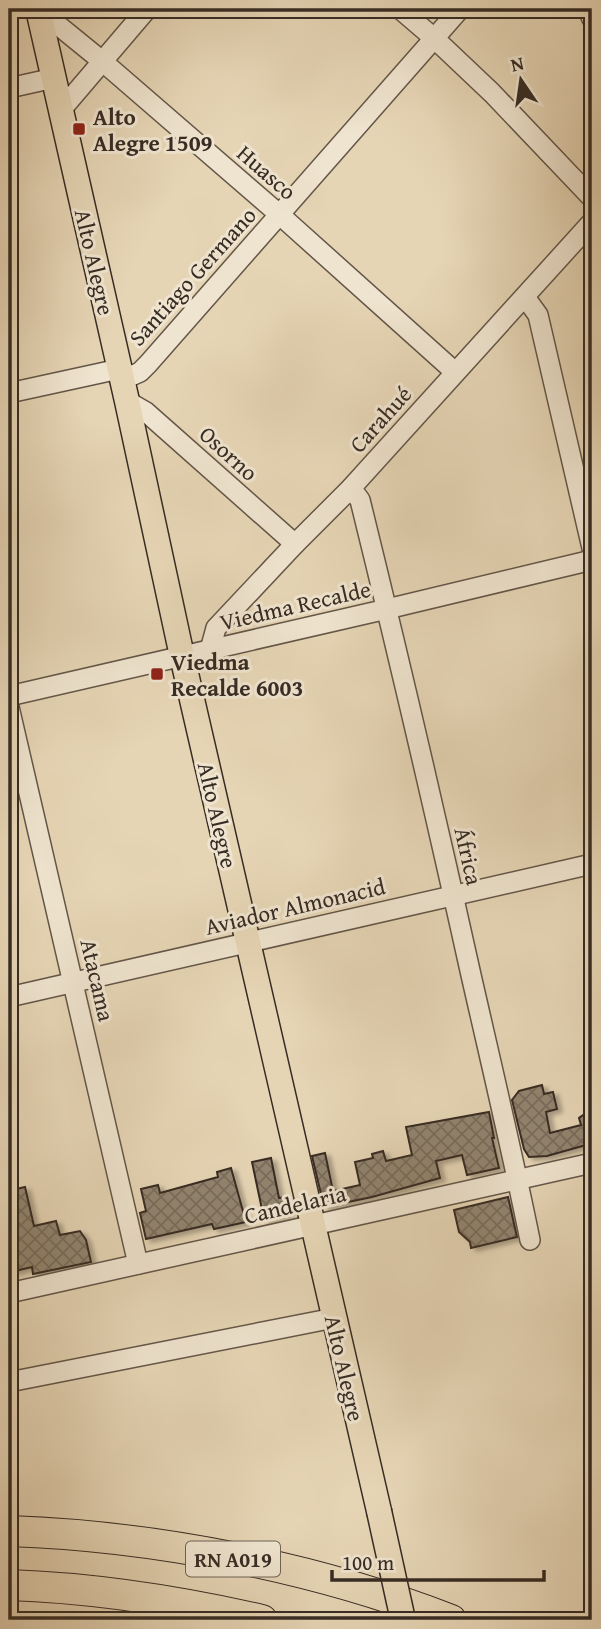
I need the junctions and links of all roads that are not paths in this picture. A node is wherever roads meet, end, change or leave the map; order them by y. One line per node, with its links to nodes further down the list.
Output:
1 (147, 9): 8 (street)
2 (400, 9): 7 (street)
3 (460, 9): 7 (street, Santiago Germano)
4 (588, 9): 6 (street)
5 (39, 13): 8 (street, Huasco); 9 (main road, Alto Alegre)
6 (592, 19)
7 (435, 38): 12 (street); 13 (street, Santiago Germano)
8 (102, 61): 11 (street); 13 (street, Huasco)
9 (54, 78): 10 (street); 11 (main road, Alto Alegre)
10 (9, 88)
11 (61, 110): 17 (main road, Alto Alegre)
12 (592, 198)
13 (280, 215): 16 (street, Huasco); 17 (street, Santiago Germano)
14 (592, 222): 15 (street, Carahué)
15 (525, 297): 16 (street, Carahué); 21 (street)
16 (455, 372): 19 (street, Carahué)
17 (123, 383): 18 (street, Santiago Germano); 20 (street, Osorno); 25 (main road, Alto Alegre)
18 (9, 393)
19 (351, 488): 20 (street, Carahué); 23 (street, África)
20 (295, 544): 24 (street, Carahué)
21 (592, 548)
22 (592, 560): 23 (street, Viedma Recalde)
23 (387, 609): 24 (street, Viedma Recalde); 29 (street, África)
24 (209, 650): 25 (street, Viedma Recalde)
25 (182, 656): 26 (street, Viedma Recalde); 30 (main road, Alto Alegre)
26 (9, 696)
27 (9, 708): 31 (street, Atacama)
28 (592, 864): 29 (street, Aviador Almonacid)
29 (453, 895): 30 (street, Aviador Almonacid); 34 (street, África)
30 (247, 941): 31 (street, Aviador Almonacid); 35 (main road, Alto Alegre)
31 (73, 982): 32 (street, Aviador Almonacid); 37 (street, Atacama)
32 (9, 997)
33 (592, 1163): 34 (street, Candelaria)
34 (517, 1179): 35 (street, Candelaria); 36 (street, África)
35 (312, 1226): 37 (street, Candelaria); 39 (main road, Alto Alegre)
36 (530, 1240)
37 (138, 1264): 38 (street, Candelaria)
38 (9, 1293)
39 (334, 1318): 40 (street); 48 (main road, Alto Alegre, bridge)
40 (9, 1382)
41 (9, 1513): 45 (highway)
42 (9, 1531): 45 (highway, RN A019)
43 (9, 1585): 47 (highway, RN A019)
44 (9, 1600): 46 (highway)
45 (441, 1617)
46 (190, 1620)
47 (262, 1620)
48 (403, 1620)

